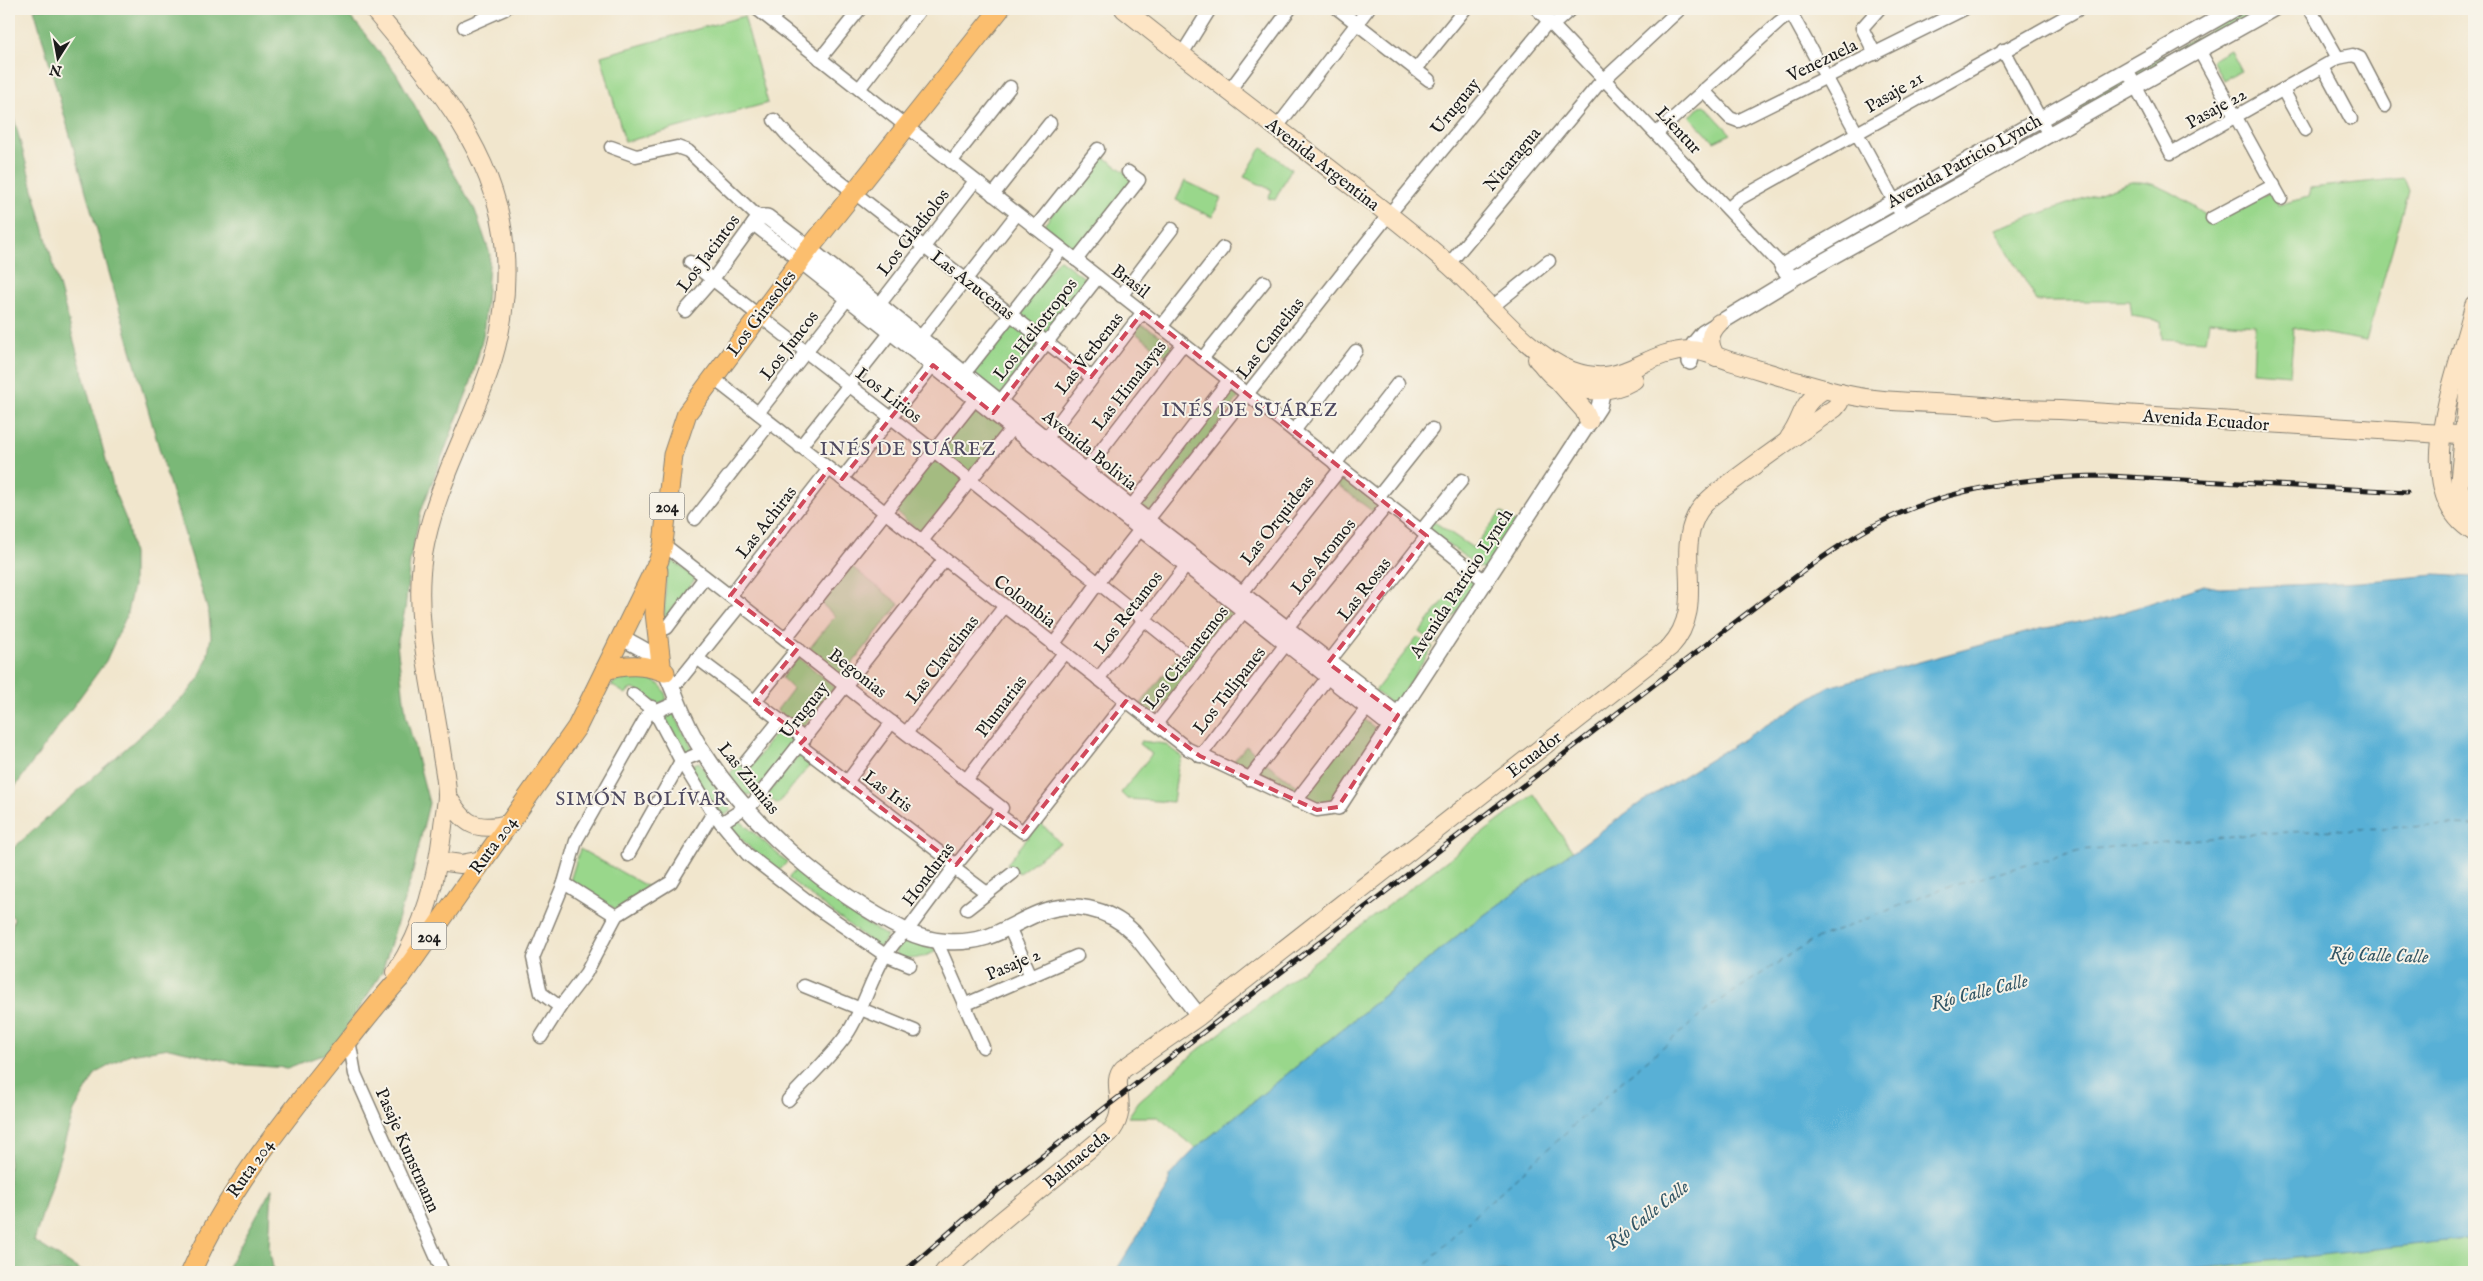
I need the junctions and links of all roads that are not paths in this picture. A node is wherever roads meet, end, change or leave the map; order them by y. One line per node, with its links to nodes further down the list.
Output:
1 (373, 9): 202 (main road)
2 (505, 9): 27 (street)
3 (757, 9): 24 (street, Brasil)
4 (780, 9): 24 (street)
5 (860, 9): 33 (street)
6 (1000, 9): 52 (main road)
7 (1210, 9): 30 (street)
8 (1290, 9): 45 (street)
9 (1338, 9): 25 (street)
10 (1368, 9): 25 (street)
11 (1465, 9): 35 (street)
12 (1537, 9): 26 (street, Lientur)
13 (1571, 9): 26 (street, Uruguay)
14 (1680, 9): 37 (street, Nicaragua)
15 (1879, 9): 31 (street)
16 (1964, 9): 31 (street, Venezuela)
17 (2079, 9): 28 (street, Pasaje 21)
18 (2234, 9): 36 (street, Avenida Patricio Lynch)
19 (2273, 9): 29 (street, Avenida Patricio Lynch)
20 (2310, 9): 32 (street)
21 (1129, 10): 30 (main road, Avenida Argentina)
22 (1794, 10): 38 (street); 43 (street)
23 (919, 11): 42 (street)
24 (772, 20): 33 (street, Brasil)
25 (1357, 23): 35 (street); 53 (street)
26 (1551, 23): 37 (street, Lientur); 70 (street, Uruguay)
27 (464, 28)
28 (2003, 50): 50 (street); 55 (street, Pasaje 21)
29 (2199, 50): 40 (street, Avenida Patricio Lynch); 47 (street)
30 (1182, 54): 45 (main road, Avenida Argentina)
31 (1875, 54): 38 (street, Venezuela)
32 (2338, 58): 34 (street, Pasaje 22); 46 (street)
33 (820, 59): 42 (street, Brasil)
34 (2324, 67): 44 (street, Pasaje 22); 48 (street)
35 (1416, 69): 39 (street)
36 (2127, 70): 40 (street, Pasaje 22); 50 (street, Avenida Patricio Lynch)
37 (1604, 78): 56 (street, Lientur); 83 (street, Nicaragua)
38 (1825, 78): 43 (street, Venezuela); 55 (street)
39 (1429, 80)
40 (2136, 86): 47 (street, Pasaje 22); 57 (street, Avenida Patricio Lynch)
41 (1010, 87): 60 (street)
42 (859, 89): 52 (street, Brasil)
43 (1703, 90): 56 (street)
44 (2283, 90): 47 (street, Pasaje 22); 54 (street)
45 (1229, 91): 53 (main road, Avenida Argentina)
46 (2385, 106)
47 (2236, 117): 63 (street)
48 (2351, 119)
49 (774, 120): 64 (street, Las Azucenas)
50 (2040, 120): 57 (street); 67 (street, Avenida Patricio Lynch)
51 (1050, 123): 65 (street)
52 (906, 127): 60 (street, Brasil); 64 (main road)
53 (1277, 127): 70 (main road, Avenida Argentina)
54 (2306, 130)
55 (1858, 132): 67 (street); 68 (street, Pasaje 21)
56 (1658, 133): 68 (street, Lientur)
57 (2049, 135): 71 (street, Avenida Patricio Lynch)
58 (611, 147): 73 (street)
59 (1098, 149): 74 (street)
60 (951, 162): 62 (street, Brasil)
61 (1128, 172): 80 (street)
62 (975, 181): 65 (street, Brasil); 76 (street, Los Gladiolos)
63 (2274, 185): 66 (street); 72 (street)
64 (854, 192): 76 (street, Las Azucenas); 79 (main road)
65 (993, 195): 69 (street, Brasil)
66 (2281, 199)
67 (1894, 202): 71 (street); 84 (street, Avenida Patricio Lynch)
68 (1728, 208): 84 (street, Lientur)
69 (1017, 214): 74 (street, Brasil); 87 (street)
70 (1389, 215): 83 (main road, Avenida Argentina); 121 (street, Las Camelias)
71 (1903, 217): 88 (street, Avenida Patricio Lynch)
72 (2212, 218)
73 (755, 220): 79 (street, Avenida Bolivia); 86 (street, Los Jacintos)
74 (1035, 228): 78 (street, Brasil)
75 (1172, 229): 90 (street)
76 (924, 247): 87 (street, Las Azucenas); 92 (street, Los Gladiolos)
77 (1222, 248): 100 (street)
78 (1062, 249): 80 (street, Brasil); 96 (street, Los Heliotropos)
79 (805, 255): 91 (street, Avenida Bolivia); 92 (street, Avenida Bolivia); 98 (main road, Los Girasoles)
80 (1076, 260): 85 (street, Brasil)
81 (1549, 261): 93 (street)
82 (690, 262): 86 (street, Los Lirios)
83 (1449, 264): 93 (main road, Avenida Argentina)
84 (1782, 266): 88 (street, Lientur)
85 (1098, 277): 90 (street, Brasil); 104 (street, Los Heliotropos)
86 (713, 279): 94 (street, Los Jacintos); 98 (street, Los Lirios)
87 (966, 279): 96 (street, Las Azucenas); 103 (street)
88 (1792, 279): 99 (street, Avenida Patricio Lynch)
89 (1264, 282): 110 (street)
90 (1121, 296): 95 (street, Brasil)
91 (848, 298): 102 (street, Avenida Bolivia); 107 (street, Los Juncos)
92 (879, 305): 103 (street, Avenida Bolivia)
93 (1492, 307): 101 (main road, Avenida Argentina)
94 (685, 311)
95 (1143, 312): 100 (street, Brasil); 113 (street, Las Verbenas)
96 (1011, 314): 104 (street, Las Azucenas); 112 (street, Los Heliotropos)
97 (2472, 314): 135 (main road); 136 (main road)
98 (758, 316): 107 (street, Los Lirios); 114 (main road, Los Girasoles)
99 (1719, 323): 108 (street, Avenida Patricio Lynch); 109 (main road)
100 (1161, 327): 105 (street, Brasil)
101 (1513, 330): 115 (main road, Avenida Argentina); 118 (main road, Avenida Argentina)
102 (891, 332): 111 (street, Avenida Bolivia); 119 (street)
103 (920, 338): 112 (street, Avenida Bolivia)
104 (1047, 342): 113 (street, Las Azucenas); 124 (street, Los Heliotropos)
105 (1183, 344): 110 (street, Brasil); 144 (street, Las Himalayas)
106 (1356, 351): 133 (street)
107 (806, 352): 119 (street, Los Lirios); 127 (street, Los Juncos)
108 (1691, 356): 109 (main road, Avenida Argentina); 118 (main road, Avenida Argentina); 120 (main road, Avenida Argentina)
109 (1716, 357): 122 (main road, Avenida Argentina)
110 (1202, 359): 116 (street, Brasil)
111 (933, 365): 123 (street, Avenida Bolivia); 128 (street)
112 (964, 374): 124 (street, Avenida Bolivia)
113 (1091, 377): 137 (street, Las Verbenas)
114 (713, 378): 127 (street, Colombia); 157 (main road, Ruta 204 / 204)
115 (1556, 379): 118 (main road, Avenida Argentina); 129 (main road)
116 (1229, 380): 121 (street, Brasil); 149 (street)
117 (1398, 383): 141 (street, Las Orquideas)
118 (1605, 383): 129 (street, Avenida Patricio Lynch)
119 (849, 385): 128 (street, Los Lirios); 139 (street)
120 (1789, 388): 122 (main road, Avenida Argentina); 126 (main road)
121 (1248, 395): 133 (street, Brasil); 153 (street, Las Camelias)
122 (1830, 395): 125 (main road, Avenida Ecuador); 125 (main road, Avenida Ecuador); 126 (main road, Ecuador); 138 (main road, Ecuador)
123 (975, 399): 131 (street, Avenida Bolivia); 140 (street)
124 (1000, 402): 137 (street, Avenida Bolivia)
125 (2008, 409): 134 (main road, Avenida Ecuador)
126 (1802, 410): 138 (main road, Ecuador)
127 (758, 413): 130 (street, Colombia)
128 (891, 418): 140 (street, Los Lirios); 145 (street)
129 (1589, 420): 161 (street, Avenida Patricio Lynch)
130 (770, 423): 139 (street, Colombia); 151 (street)
131 (1012, 428): 146 (street); 153 (street, Avenida Bolivia)
132 (1432, 429): 148 (street, Los Aromos)
133 (1294, 431): 141 (street, Brasil)
134 (2404, 433): 135 (main road); 142 (main road)
135 (2441, 434): 136 (main road); 142 (main road)
136 (2469, 435): 152 (main road)
137 (1046, 439): 144 (street, Avenida Bolivia)
138 (1784, 443): 230 (main road, Ecuador)
139 (800, 446): 143 (street, Colombia)
140 (934, 451): 146 (street, Los Lirios); 150 (street)
141 (1338, 466): 148 (street, Brasil); 163 (street, Las Orquideas)
142 (2441, 466): 154 (main road)
143 (829, 469): 145 (street, Colombia); 164 (street, Las Achiras)
144 (1085, 471): 149 (street, Avenida Bolivia)
145 (842, 479): 150 (street, Colombia)
146 (970, 480): 156 (street); 162 (street, Los Lirios)
147 (1462, 480): 155 (street, Las Rosas)
148 (1383, 501): 155 (street, Brasil); 171 (street, Los Aromos)
149 (1131, 507): 153 (street, Avenida Bolivia)
150 (885, 513): 156 (street, Colombia); 172 (street)
151 (695, 519)
152 (2474, 519)
153 (1145, 526): 159 (street, Avenida Bolivia); 162 (street, Las Camelias); 163 (street, Avenida Bolivia)
154 (2474, 532)
155 (1424, 534): 161 (street, Brasil); 179 (street, Las Rosas)
156 (921, 542): 158 (street, Colombia)
157 (661, 552): 160 (street, Begonias); 170 (main road, Ruta 204 / 204); 180 (main road)
158 (944, 560): 166 (street, Colombia); 182 (street, Uruguay)
159 (1186, 566): 167 (street, Avenida Bolivia); 168 (street, Los Retamos)
160 (706, 577): 164 (street, Begonias); 169 (street)
161 (1485, 580): 190 (street, Avenida Patricio Lynch)
162 (1098, 583): 168 (street, Los Lirios); 173 (street, Las Camelias)
163 (1241, 594): 171 (street, Avenida Bolivia)
164 (730, 596): 165 (street, Begonias)
165 (741, 604): 172 (street, Begonias); 177 (street)
166 (1004, 607): 173 (street, Colombia); 193 (street, Las Clavelinas)
167 (1244, 611): 171 (street, Avenida Bolivia); 192 (street, Los Crisantemos)
168 (1144, 619): 175 (street, Los Lirios); 181 (street, Los Retamos)
169 (667, 628)
170 (621, 637): 178 (main road, Ruta 204 / 204); 180 (street, Las Zinnias)
171 (1286, 637): 179 (street, Avenida Bolivia); 196 (street, Los Tulipanes)
172 (785, 639): 174 (street, Begonias)
173 (1053, 645): 176 (street, Colombia)
174 (798, 648): 182 (street, Begonias); 184 (street)
175 (1183, 650)
176 (1064, 653): 181 (street, Colombia); 200 (street, Plumarias)
177 (697, 658): 180 (street); 184 (street, Las Iris)
178 (605, 670): 180 (main road); 208 (main road, Ruta 204 / 204)
179 (1328, 670): 187 (street, Avenida Bolivia); 190 (street, Avenida Bolivia); 199 (street, Las Rosas)
180 (666, 674): 186 (street, Las Zinnias)
181 (1098, 679): 185 (street, Colombia)
182 (846, 686): 191 (street, Begonias); 194 (street, Uruguay)
183 (633, 694): 188 (street)
184 (755, 701): 189 (street, Las Iris)
185 (1126, 701): 192 (street, Colombia); 206 (street, Begonias)
186 (678, 702): 188 (street); 195 (street, Las Zinnias)
187 (1368, 707): 190 (street, Avenida Bolivia); 203 (street)
188 (653, 709): 197 (street); 214 (street)
189 (780, 720): 194 (street, Las Iris); 198 (street)
190 (1394, 720): 204 (street, Avenida Patricio Lynch)
191 (892, 722): 193 (street, Begonias); 201 (street)
192 (1156, 724): 196 (street, Colombia)
193 (906, 733): 200 (street, Begonias)
194 (802, 742): 201 (street, Las Iris); 205 (street, Uruguay)
195 (703, 752): 197 (street); 205 (street, Las Zinnias)
196 (1200, 756): 199 (street, Colombia)
197 (681, 761): 207 (street); 209 (street)
198 (746, 762)
199 (1249, 779): 203 (street, Colombia)
200 (966, 780): 206 (street, Begonias)
201 (847, 782): 212 (street, Las Iris)
202 (447, 795): 208 (main road); 211 (main road)
203 (1296, 801): 204 (street, Colombia)
204 (1338, 807)
205 (745, 809): 207 (street, Uruguay); 219 (street, Las Zinnias)
206 (998, 814): 212 (street, Honduras)
207 (717, 818): 217 (street); 221 (street)
208 (508, 824): 210 (main road, Ruta 204 / 204)
209 (628, 855)
210 (482, 860): 211 (main road); 228 (main road, Ruta 204 / 204)
211 (439, 861): 228 (main road)
212 (955, 867): 215 (street, Las Iris); 219 (street, Honduras)
213 (1013, 873): 215 (street)
214 (564, 883): 217 (street); 227 (street)
215 (987, 893): 216 (street)
216 (967, 909)
217 (616, 916): 227 (street)
218 (1009, 927): 220 (street, Las Zinnias); 224 (street); 230 (street, Las Zinnias)
219 (907, 931): 220 (street, Las Zinnias); 221 (street, Honduras)
220 (936, 940): 226 (street)
221 (885, 955): 223 (street); 229 (street, Honduras)
222 (1077, 956): 224 (street, Pasaje 2)
223 (910, 965)
224 (1031, 976): 226 (street, Pasaje 2)
225 (804, 986): 229 (street)
226 (964, 1005): 234 (street)
227 (560, 1007): 232 (street)
228 (372, 1008): 233 (main road, Ruta 204 / 204)
229 (861, 1009): 231 (street); 235 (street, Honduras)
230 (1199, 1016): 238 (main road, Balmaceda)
231 (915, 1031)
232 (541, 1037)
233 (349, 1040): 236 (main road, Ruta 204 / 204); 237 (street, Pasaje Kunstmann)
234 (982, 1047)
235 (788, 1100)
236 (190, 1272)
237 (443, 1272)
238 (944, 1272)

